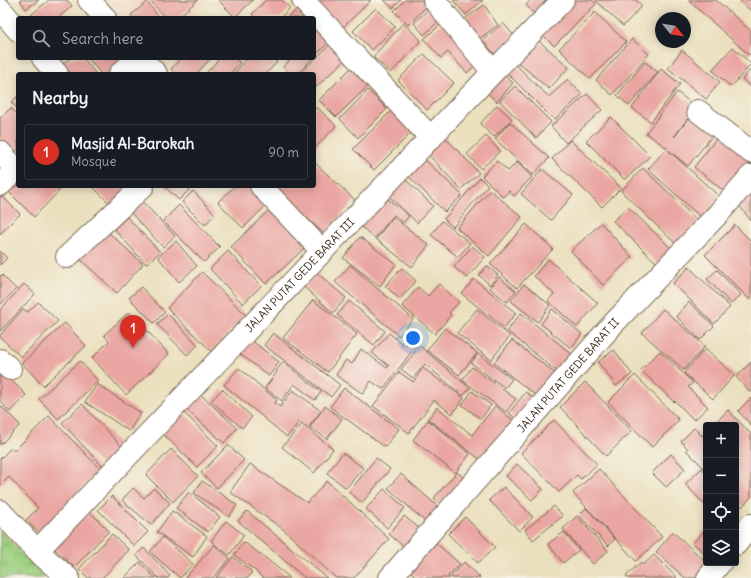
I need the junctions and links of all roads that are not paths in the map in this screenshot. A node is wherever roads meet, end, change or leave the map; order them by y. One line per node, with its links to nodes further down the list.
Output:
1 (89, 0): 6 (street)
2 (303, 0): 16 (street)
3 (434, 0): 14 (street)
4 (563, 0): 14 (street, JALAN PUTAT GEDE BARAT III)
5 (0, 9): 7 (street)
6 (103, 16)
7 (16, 28)
8 (45, 60): 11 (street)
9 (136, 60): 12 (street)
10 (143, 60): 13 (street)
11 (55, 72)
12 (122, 72)
13 (154, 72)
14 (493, 72): 16 (street, JALAN PUTAT GEDE BARAT III)
15 (698, 111): 18 (street)
16 (431, 138): 25 (street, JALAN PUTAT GEDE BARAT III)
17 (0, 152): 19 (street)
18 (751, 152)
19 (16, 168)
20 (16, 170): 22 (street)
21 (751, 176): 33 (street, JALAN PUTAT GEDE BARAT II)
22 (0, 185)
23 (141, 188): 26 (street)
24 (262, 188): 25 (street)
25 (322, 252): 30 (street, JALAN PUTAT GEDE BARAT III)
26 (67, 257)
27 (0, 512): 30 (street)
28 (751, 525): 29 (street)
29 (739, 540)
30 (37, 551): 32 (street)
31 (718, 566): 34 (street)
32 (68, 578)
33 (390, 578)
34 (708, 578)

